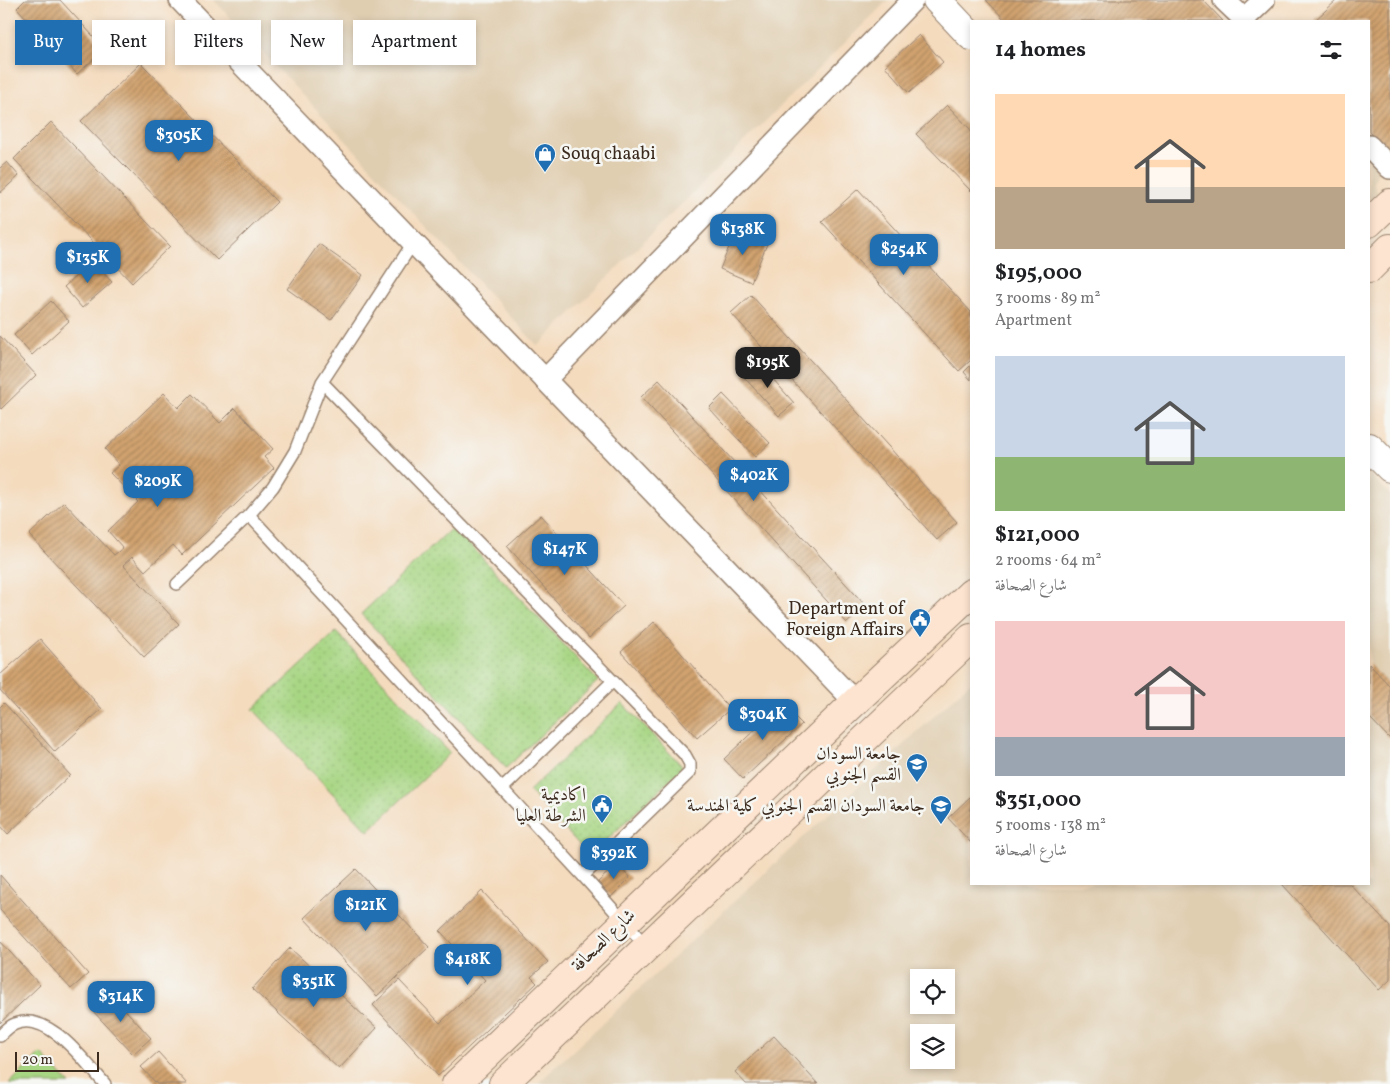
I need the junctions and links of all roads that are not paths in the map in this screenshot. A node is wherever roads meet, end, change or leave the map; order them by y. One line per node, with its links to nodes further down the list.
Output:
1 (180, 0): 12 (street)
2 (913, 0): 15 (street)
3 (937, 0): 7 (street)
4 (1224, 0): 6 (street)
5 (1264, 0): 6 (street)
6 (1245, 20)
7 (970, 35)
8 (1370, 147): 9 (street)
9 (1390, 168)
10 (1390, 203): 11 (main road)
11 (1370, 222)
12 (413, 243): 15 (street); 16 (lane)
13 (1390, 248): 14 (main road)
14 (1370, 268)
15 (545, 380): 24 (street)
16 (322, 382): 19 (lane); 23 (lane)
17 (1370, 448): 18 (street)
18 (1390, 468)
19 (249, 515): 20 (lane); 25 (lane)
20 (178, 584)
21 (970, 594): 24 (main road, شارع الصحافة)
22 (970, 639): 28 (main road, شارع الصحافة)
23 (613, 681): 25 (lane); 26 (lane)
24 (855, 702): 27 (main road, شارع الصحافة)
25 (502, 789): 26 (lane)
26 (583, 876): 27 (lane)
27 (625, 921): 28 (lane); 31 (main road, شارع الصحافة)
28 (647, 947): 32 (main road, شارع الصحافة)
29 (0, 1036): 30 (lane)
30 (105, 1084)
31 (456, 1084)
32 (503, 1084)

